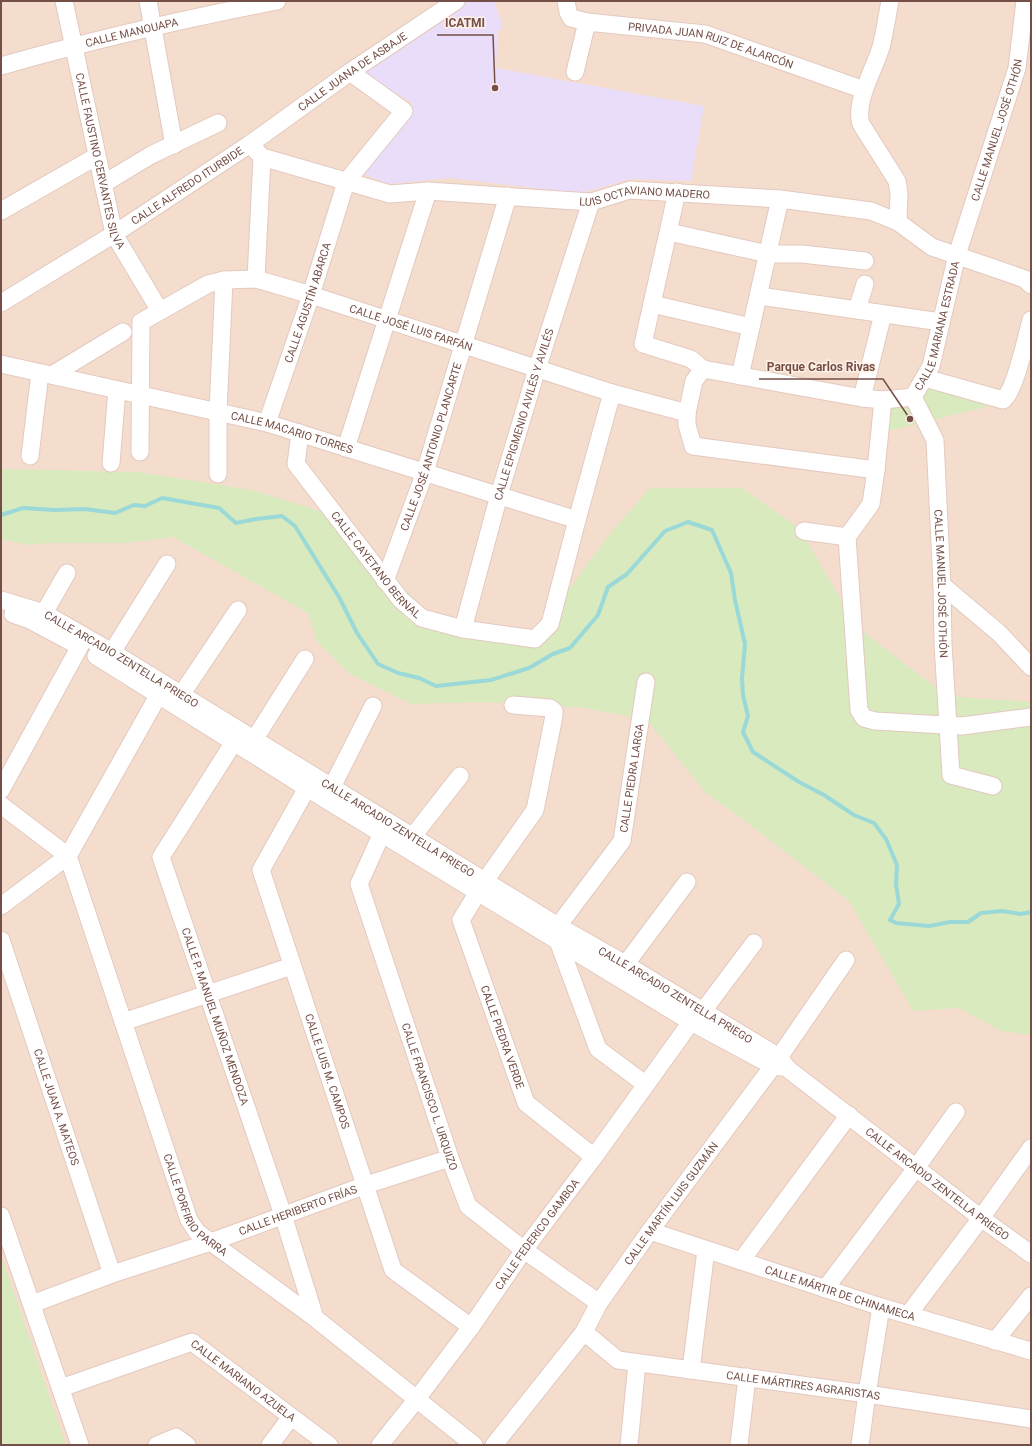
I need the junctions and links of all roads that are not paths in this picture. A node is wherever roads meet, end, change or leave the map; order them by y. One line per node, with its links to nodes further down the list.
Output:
1 (64, 1): 10 (street, CALLE FAUSTINO CERVANTES SILVA)
2 (148, 1): 9 (street)
3 (456, 1): 12 (street, CALLE JUANA DE ASBAJE)
4 (566, 1): 8 (street, PRIVADA JUAN RUIZ DE ALARCÓN)
5 (890, 1): 14 (street)
6 (1025, 1): 32 (street, CALLE MANUEL JOSÉ OTHÓN)
7 (270, 2): 9 (street, CALLE MANOUAPA)
8 (587, 22): 13 (street); 14 (street, PRIVADA JUAN RUIZ DE ALARCÓN)
9 (152, 27): 10 (street, CALLE MANOUAPA); 17 (street)
10 (74, 46): 11 (street, CALLE MANOUAPA); 18 (street, CALLE FAUSTINO CERVANTES SILVA)
11 (1, 66)
12 (350, 72): 16 (street, CALLE JUANA DE ASBAJE); 20 (street)
13 (575, 72)
14 (864, 90): 28 (street)
15 (218, 123): 17 (street)
16 (250, 144): 19 (street); 30 (street, CALLE ALFREDO ITURBIDE)
17 (174, 145): 21 (street)
18 (97, 156): 21 (street, CALLE FAUSTINO CERVANTES SILVA); 27 (street)
19 (262, 157): 20 (street, LUIS OCTAVIANO MADERO); 34 (street)
20 (346, 182): 22 (street, LUIS OCTAVIANO MADERO); 38 (street, CALLE AGUSTÍN ABARCA)
21 (103, 184): 30 (street, CALLE FAUSTINO CERVANTES SILVA)
22 (428, 191): 24 (street, LUIS OCTAVIANO MADERO); 45 (street)
23 (677, 192): 25 (street, LUIS OCTAVIANO MADERO); 26 (street, LUIS OCTAVIANO MADERO); 29 (street)
24 (508, 196): 26 (street, LUIS OCTAVIANO MADERO); 50 (street, CALLE JOSÉ ANTONIO PLANCARTE)
25 (780, 199): 28 (street, LUIS OCTAVIANO MADERO); 31 (street)
26 (591, 202): 52 (street, CALLE EPIGMENIO AVILÉS Y AVILÉS)
27 (1, 211)
28 (898, 222): 32 (street, LUIS OCTAVIANO MADERO)
29 (668, 232): 31 (street); 41 (street)
30 (114, 234): 40 (street, CALLE ALFREDO ITURBIDE); 43 (street, CALLE FAUSTINO CERVANTES SILVA)
31 (768, 254): 33 (street); 39 (street)
32 (957, 255): 37 (street, LUIS OCTAVIANO MADERO); 47 (street, CALLE MARIANA ESTRADA)
33 (865, 261)
34 (256, 279): 35 (street, CALLE JOSÉ LUIS FARFÁN); 38 (street, CALLE JOSÉ LUIS FARFÁN)
35 (224, 280): 43 (street, CALLE JOSÉ LUIS FARFÁN); 63 (street)
36 (865, 284): 42 (street)
37 (1031, 285)
38 (311, 294): 45 (street, CALLE JOSÉ LUIS FARFÁN); 65 (street, CALLE AGUSTÍN ABARCA)
39 (759, 296): 42 (street); 48 (street)
40 (1, 303)
41 (652, 304): 48 (street); 53 (street)
42 (856, 310): 44 (street)
43 (160, 311): 59 (street, CALLE JOSÉ LUIS FARFÁN)
44 (883, 314): 47 (street); 61 (street)
45 (388, 319): 50 (street, CALLE JOSÉ LUIS FARFÁN); 67 (street)
46 (1031, 320): 56 (street)
47 (941, 322): 56 (street, CALLE MARIANA ESTRADA)
48 (751, 327): 55 (street)
49 (123, 332): 54 (street)
50 (464, 344): 52 (street, CALLE JOSÉ LUIS FARFÁN); 72 (street, CALLE JOSÉ ANTONIO PLANCARTE)
51 (1, 364): 54 (street, CALLE MACARIO TORRES)
52 (538, 369): 58 (street, CALLE JOSÉ LUIS FARFÁN); 74 (street, CALLE EPIGMENIO AVILÉS Y AVILÉS)
53 (703, 370): 55 (street, CALLE MARIANA ESTRADA); 64 (street)
54 (46, 374): 57 (street, CALLE MACARIO TORRES); 69 (street)
55 (740, 376): 61 (street, CALLE MARIANA ESTRADA)
56 (925, 378): 60 (street, CALLE MARIANA ESTRADA)
57 (117, 390): 59 (street, CALLE MACARIO TORRES); 70 (street)
58 (612, 393): 64 (street, CALLE JOSÉ LUIS FARFÁN); 75 (street)
59 (141, 395): 63 (street, CALLE MACARIO TORRES); 68 (street)
60 (913, 397): 62 (street, CALLE MARIANA ESTRADA); 81 (street, CALLE MANUEL JOSÉ OTHÓN)
61 (862, 398): 62 (street, CALLE MARIANA ESTRADA)
62 (882, 400): 71 (street)
63 (218, 412): 65 (street, CALLE MACARIO TORRES); 73 (street)
64 (687, 413): 71 (street)
65 (267, 423): 66 (street, CALLE MACARIO TORRES)
66 (300, 433): 67 (street, CALLE MACARIO TORRES); 80 (street, CALLE CAYETANO BERNAL)
67 (346, 448): 72 (street, CALLE MACARIO TORRES)
68 (140, 452)
69 (30, 456)
70 (111, 463)
71 (876, 470): 77 (street)
72 (425, 472): 74 (street, CALLE MACARIO TORRES); 80 (street, CALLE JOSÉ ANTONIO PLANCARTE)
73 (218, 474)
74 (499, 495): 75 (street, CALLE MACARIO TORRES); 86 (street, CALLE EPIGMENIO AVILÉS Y AVILÉS)
75 (577, 520): 86 (street, CALLE CAYETANO BERNAL)
76 (804, 532): 77 (street)
77 (847, 537): 97 (street)
78 (167, 564): 88 (street)
79 (67, 573): 85 (street)
80 (386, 581): 86 (street, CALLE CAYETANO BERNAL)
81 (942, 585): 90 (street); 97 (street, CALLE MANUEL JOSÉ OTHÓN)
82 (1, 600): 85 (street, CALLE ARCADIO ZENTELLA PRIEGO)
83 (238, 610): 92 (street)
84 (1, 611): 87 (street, CALLE ARCADIO ZENTELLA PRIEGO)
85 (44, 613): 88 (street, CALLE ARCADIO ZENTELLA PRIEGO)
86 (463, 629)
87 (80, 646): 93 (street, CALLE ARCADIO ZENTELLA PRIEGO); 103 (street)
88 (112, 652): 92 (street, CALLE ARCADIO ZENTELLA PRIEGO)
89 (305, 659): 98 (street)
90 (1031, 667)
91 (646, 682): 111 (street, CALLE PIEDRA LARGA)
92 (181, 695): 98 (street, CALLE ARCADIO ZENTELLA PRIEGO)
93 (158, 696): 98 (street, CALLE ARCADIO ZENTELLA PRIEGO); 107 (street)
94 (513, 705): 109 (street)
95 (373, 706): 101 (street)
96 (1031, 717): 97 (street)
97 (948, 724): 100 (street, CALLE MANUEL JOSÉ OTHÓN)
98 (243, 738): 101 (street, CALLE ARCADIO ZENTELLA PRIEGO); 102 (street, CALLE ARCADIO ZENTELLA PRIEGO); 117 (street, CALLE P. MANUEL MUÑOZ MENDOZA)
99 (460, 776): 106 (street)
100 (993, 786)
101 (332, 787): 106 (street, CALLE ARCADIO ZENTELLA PRIEGO)
102 (307, 788): 105 (street, CALLE ARCADIO ZENTELLA PRIEGO); 115 (street, CALLE LUIS M. CAMPOS)
103 (1, 790)
104 (1, 805): 107 (street)
105 (382, 833): 109 (street, CALLE ARCADIO ZENTELLA PRIEGO); 126 (street, CALLE FRANCISCO L. URQUIZO)
106 (413, 836): 109 (street, CALLE ARCADIO ZENTELLA PRIEGO)
107 (68, 856): 110 (street); 119 (street, CALLE PORFIRIO PARRA)
108 (687, 882): 116 (street)
109 (482, 886): 111 (street, CALLE ARCADIO ZENTELLA PRIEGO); 125 (street, CALLE PIEDRA VERDE)
110 (1, 906)
111 (558, 933): 116 (street, CALLE ARCADIO ZENTELLA PRIEGO); 121 (street)
112 (1, 940): 138 (street, CALLE JUAN A. MATEOS)
113 (754, 943): 118 (street, CALLE FEDERICO GAMBOA)
114 (846, 960): 120 (street, CALLE MARTÍN LUIS GUZMÁN)
115 (292, 966): 117 (street); 128 (street, CALLE LUIS M. CAMPOS)
116 (621, 971): 118 (street, CALLE ARCADIO ZENTELLA PRIEGO)
117 (209, 994): 119 (street); 129 (street, CALLE P. MANUEL MUÑOZ MENDOZA)
118 (697, 1017): 120 (street, CALLE ARCADIO ZENTELLA PRIEGO); 121 (street, CALLE FEDERICO GAMBOA)
119 (123, 1022): 133 (street, CALLE PORFIRIO PARRA)
120 (780, 1064): 123 (street, CALLE ARCADIO ZENTELLA PRIEGO); 132 (street, CALLE MARTÍN LUIS GUZMÁN)
121 (645, 1084): 125 (street, CALLE FEDERICO GAMBOA)
122 (956, 1112): 127 (street)
123 (849, 1115): 127 (street, CALLE ARCADIO ZENTELLA PRIEGO); 137 (street)
124 (1031, 1148): 131 (street)
125 (594, 1157): 134 (street, CALLE FEDERICO GAMBOA)
126 (450, 1158): 128 (street, CALLE HERIBERTO FRÍAS); 134 (street, CALLE FRANCISCO L. URQUIZO)
127 (916, 1168): 131 (street, CALLE ARCADIO ZENTELLA PRIEGO); 139 (street)
128 (366, 1185): 129 (street, CALLE HERIBERTO FRÍAS); 146 (street, CALLE LUIS M. CAMPOS)
129 (283, 1215): 133 (street, CALLE HERIBERTO FRÍAS); 145 (street, CALLE P. MANUEL MUÑOZ MENDOZA)
130 (1, 1216): 142 (street)
131 (981, 1218): 136 (street, CALLE ARCADIO ZENTELLA PRIEGO); 144 (street)
132 (650, 1231): 135 (street, CALLE MÁRTIR DE CHINAMECA); 141 (street, CALLE MARTÍN LUIS GUZMÁN)
133 (211, 1242): 138 (street, CALLE HERIBERTO FRÍAS); 145 (street, CALLE PORFIRIO PARRA)
134 (524, 1250): 141 (street, CALLE FRANCISCO L. URQUIZO); 146 (street, CALLE FEDERICO GAMBOA)
135 (706, 1250): 137 (street, CALLE MÁRTIR DE CHINAMECA); 151 (street)
136 (1031, 1254)
137 (741, 1261): 139 (street, CALLE MÁRTIR DE CHINAMECA)
138 (112, 1274): 142 (street, CALLE HERIBERTO FRÍAS)
139 (825, 1289): 143 (street, CALLE MÁRTIR DE CHINAMECA)
140 (1031, 1296): 148 (street)
141 (600, 1303): 147 (street, CALLE MARTÍN LUIS GUZMÁN)
142 (32, 1304): 153 (street)
143 (882, 1307): 144 (street, CALLE MÁRTIR DE CHINAMECA); 154 (street)
144 (908, 1315): 148 (street, CALLE MÁRTIR DE CHINAMECA)
145 (315, 1318): 155 (street, CALLE PORFIRIO PARRA)
146 (471, 1327): 155 (street, CALLE FEDERICO GAMBOA)
147 (584, 1332): 150 (street, CALLE MÁRTIRES AGRARISTAS); 165 (street, CALLE MARTÍN LUIS GUZMÁN)
148 (995, 1341): 149 (street, CALLE MÁRTIR DE CHINAMECA)
149 (1031, 1352)
150 (637, 1363): 151 (street, CALLE MÁRTIRES AGRARISTAS); 166 (street)
151 (691, 1370): 152 (street, CALLE MÁRTIRES AGRARISTAS)
152 (747, 1377): 154 (street, CALLE MÁRTIRES AGRARISTAS); 167 (street)
153 (61, 1388): 156 (street, CALLE MARIANO AZUELA); 158 (street)
154 (867, 1394): 157 (street, CALLE MÁRTIRES AGRARISTAS); 168 (street)
155 (416, 1400): 163 (street, CALLE FEDERICO GAMBOA); 164 (street, CALLE PORFIRIO PARRA)
156 (292, 1417): 161 (street); 162 (street, CALLE MARIANO AZUELA)
157 (1031, 1420)
158 (80, 1445)
159 (157, 1445): 160 (street)
160 (187, 1445)
161 (270, 1445)
162 (329, 1445)
163 (380, 1445)
164 (474, 1445)
165 (494, 1445)
166 (629, 1445)
167 (739, 1445)
168 (860, 1445)

